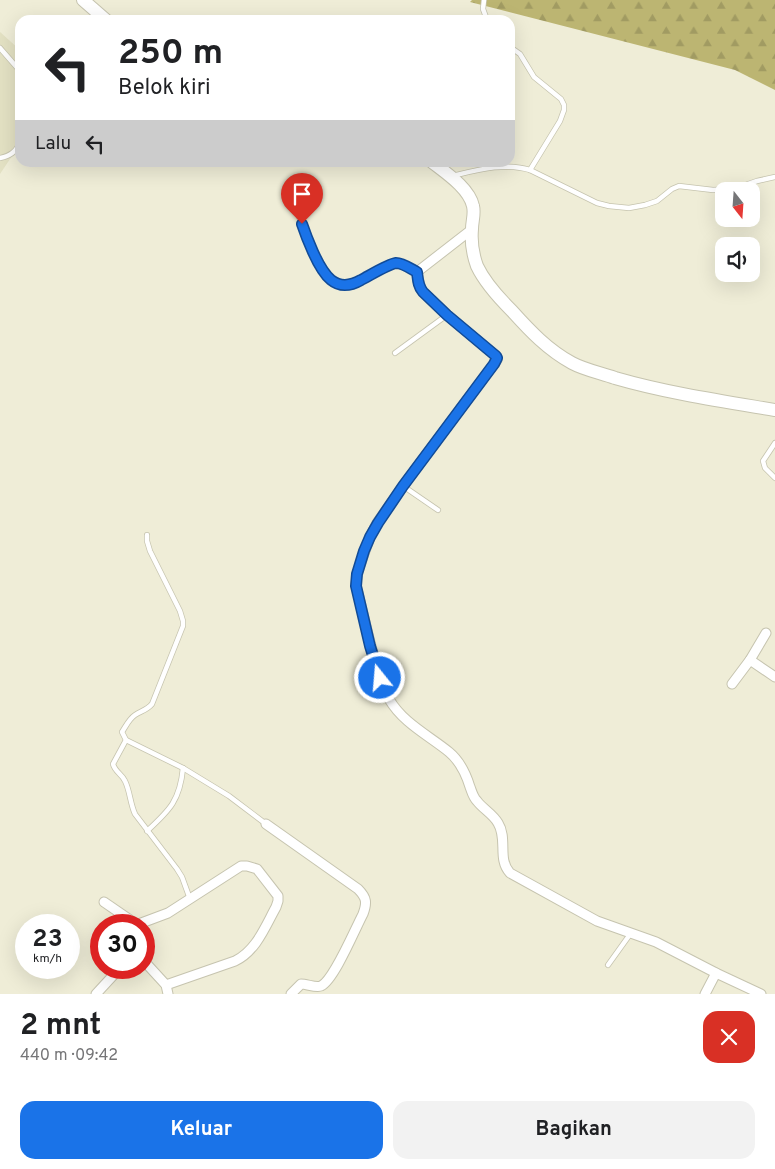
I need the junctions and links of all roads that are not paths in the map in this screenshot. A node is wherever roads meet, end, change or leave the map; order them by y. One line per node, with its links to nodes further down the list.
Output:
1 (83, 0): 3 (street)
2 (484, 0): 4 (lane)
3 (100, 15)
4 (485, 15)
5 (0, 48): 7 (lane)
6 (515, 50): 11 (lane)
7 (15, 65)
8 (15, 150): 9 (lane)
9 (0, 158)
10 (439, 167): 12 (street)
11 (530, 170): 12 (lane); 13 (lane)
12 (451, 176): 15 (street)
13 (775, 177)
14 (297, 211): 16 (lane)
15 (471, 230): 16 (street); 19 (street)
16 (417, 272): 17 (street)
17 (447, 315): 18 (lane); 22 (street)
18 (394, 353)
19 (775, 410)
20 (775, 443): 21 (lane)
21 (775, 478)
22 (403, 486): 23 (lane); 37 (street)
23 (438, 510)
24 (147, 535): 29 (lane)
25 (766, 633): 26 (street)
26 (750, 660): 27 (street); 28 (street)
27 (775, 677)
28 (732, 684)
29 (126, 740): 30 (lane); 32 (lane)
30 (183, 768): 31 (lane); 32 (lane)
31 (266, 824): 44 (street)
32 (147, 831): 33 (lane)
33 (190, 899): 36 (street); 42 (street)
34 (104, 902): 35 (street)
35 (121, 914)
36 (155, 917)
37 (631, 933): 38 (lane); 39 (street)
38 (608, 965)
39 (716, 973): 45 (street); 46 (street)
40 (155, 974): 42 (street)
41 (110, 979): 43 (street)
42 (167, 989)
43 (96, 994)
44 (291, 994)
45 (705, 994)
46 (761, 994)

